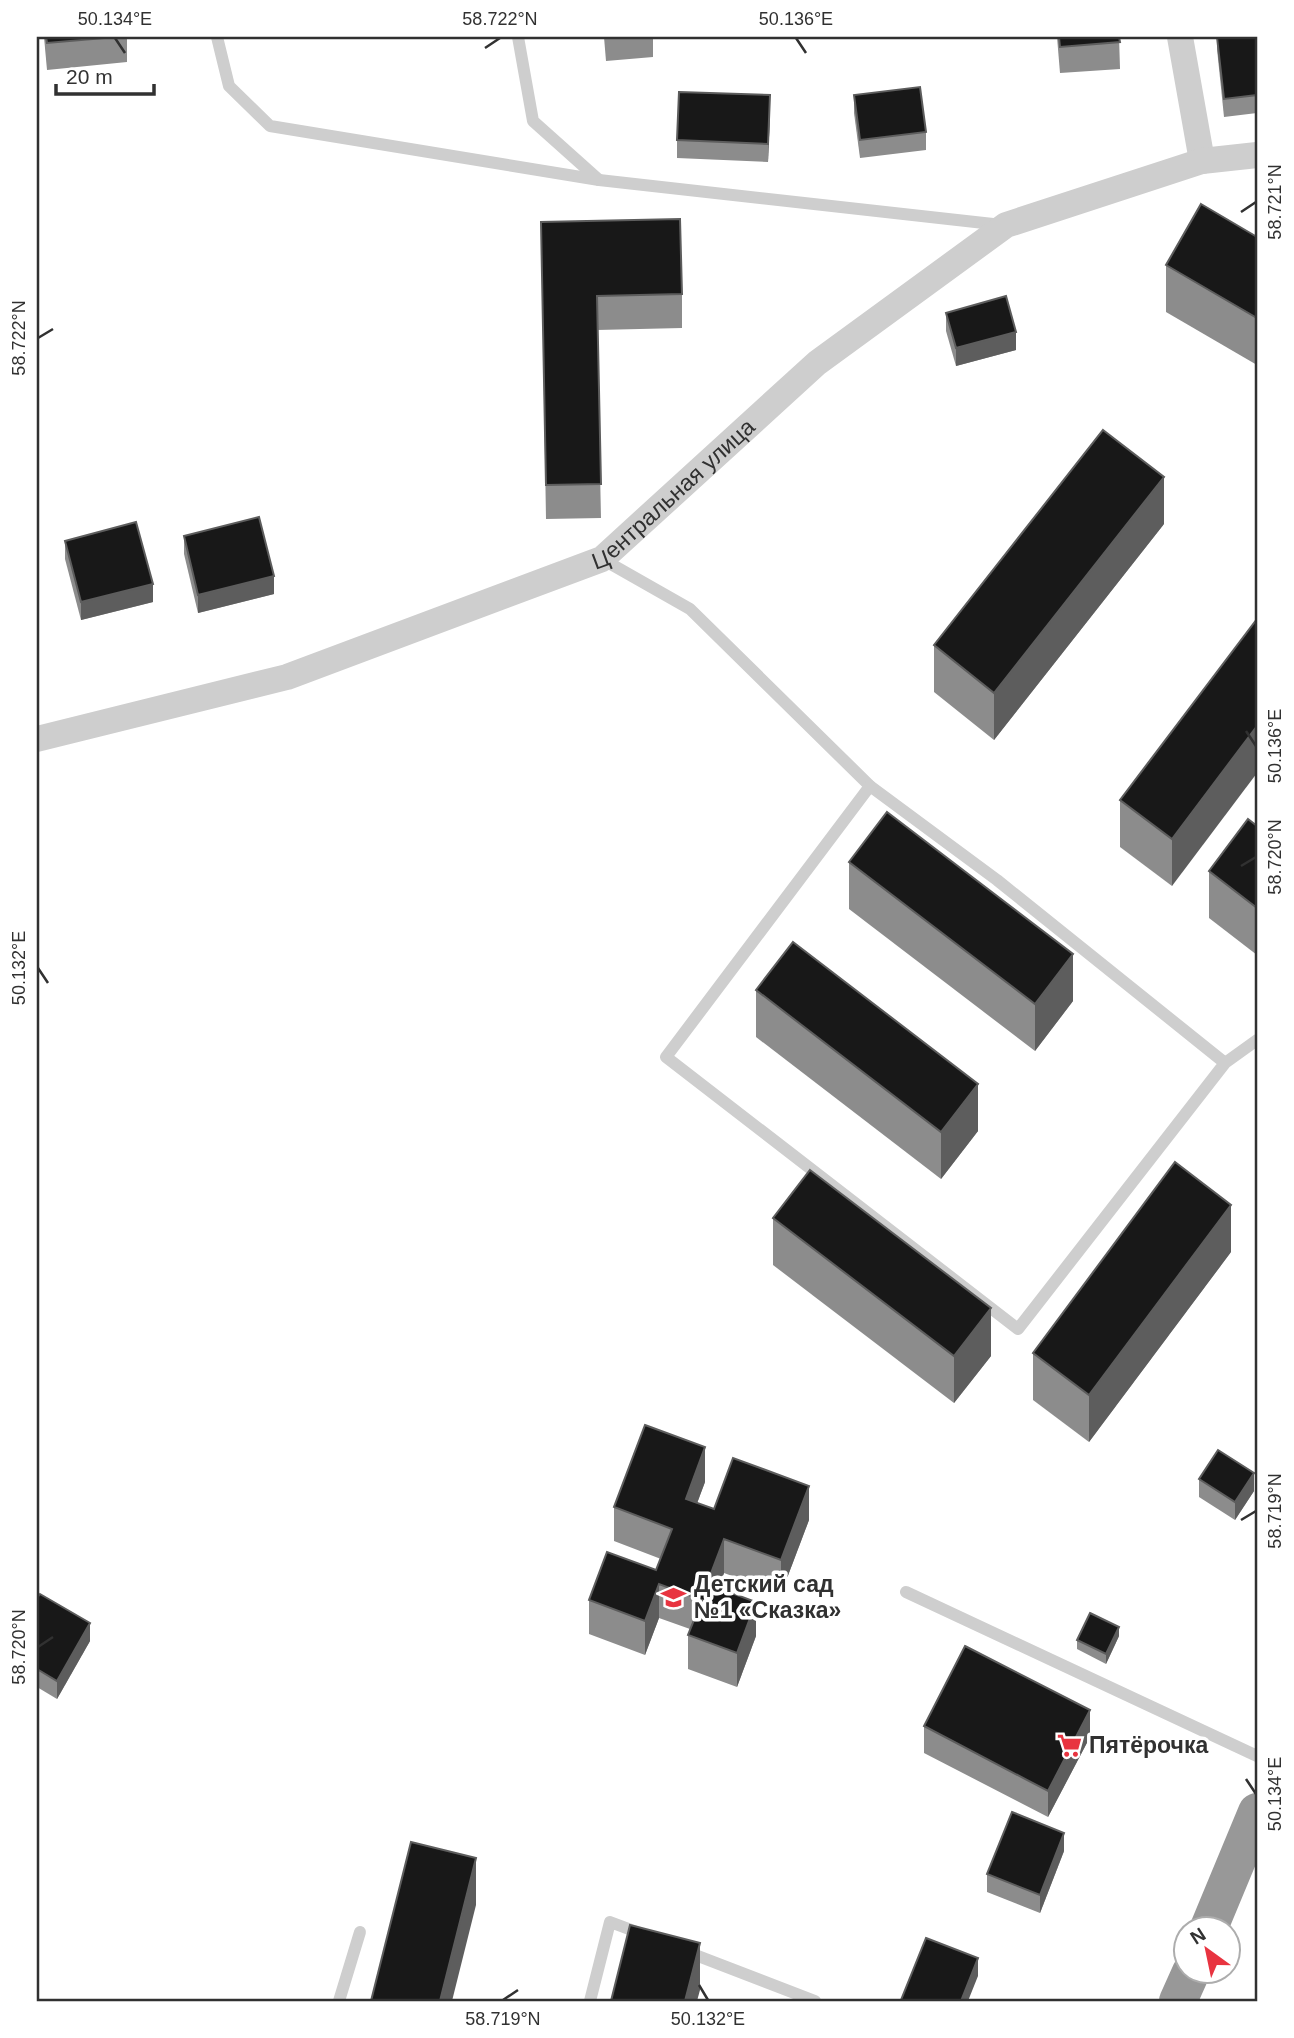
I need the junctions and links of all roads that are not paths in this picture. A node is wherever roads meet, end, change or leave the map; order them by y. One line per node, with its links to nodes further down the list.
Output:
1 (217, 37): 6 (lane)
2 (518, 37): 6 (lane)
3 (1180, 37): 5 (street)
4 (1257, 155): 5 (street, Центральная улица)
5 (1202, 161): 7 (street, Центральная улица)
6 (599, 180): 7 (lane)
7 (1006, 225): 8 (street, Центральная улица)
8 (602, 559): 9 (street, Центральная улица); 10 (lane)
9 (37, 739)
10 (870, 786): 12 (lane); 12 (lane)
11 (1257, 1040): 12 (lane)
12 (1225, 1063)
13 (906, 1592): 14 (lane)
14 (1257, 1756)
15 (1257, 1812): 16 (highway)
16 (1214, 1916)
17 (360, 1932): 20 (lane)
18 (661, 1942): 21 (lane)
19 (674, 1947): 22 (lane)
20 (339, 2001)
21 (590, 2001)
22 (815, 2001)

